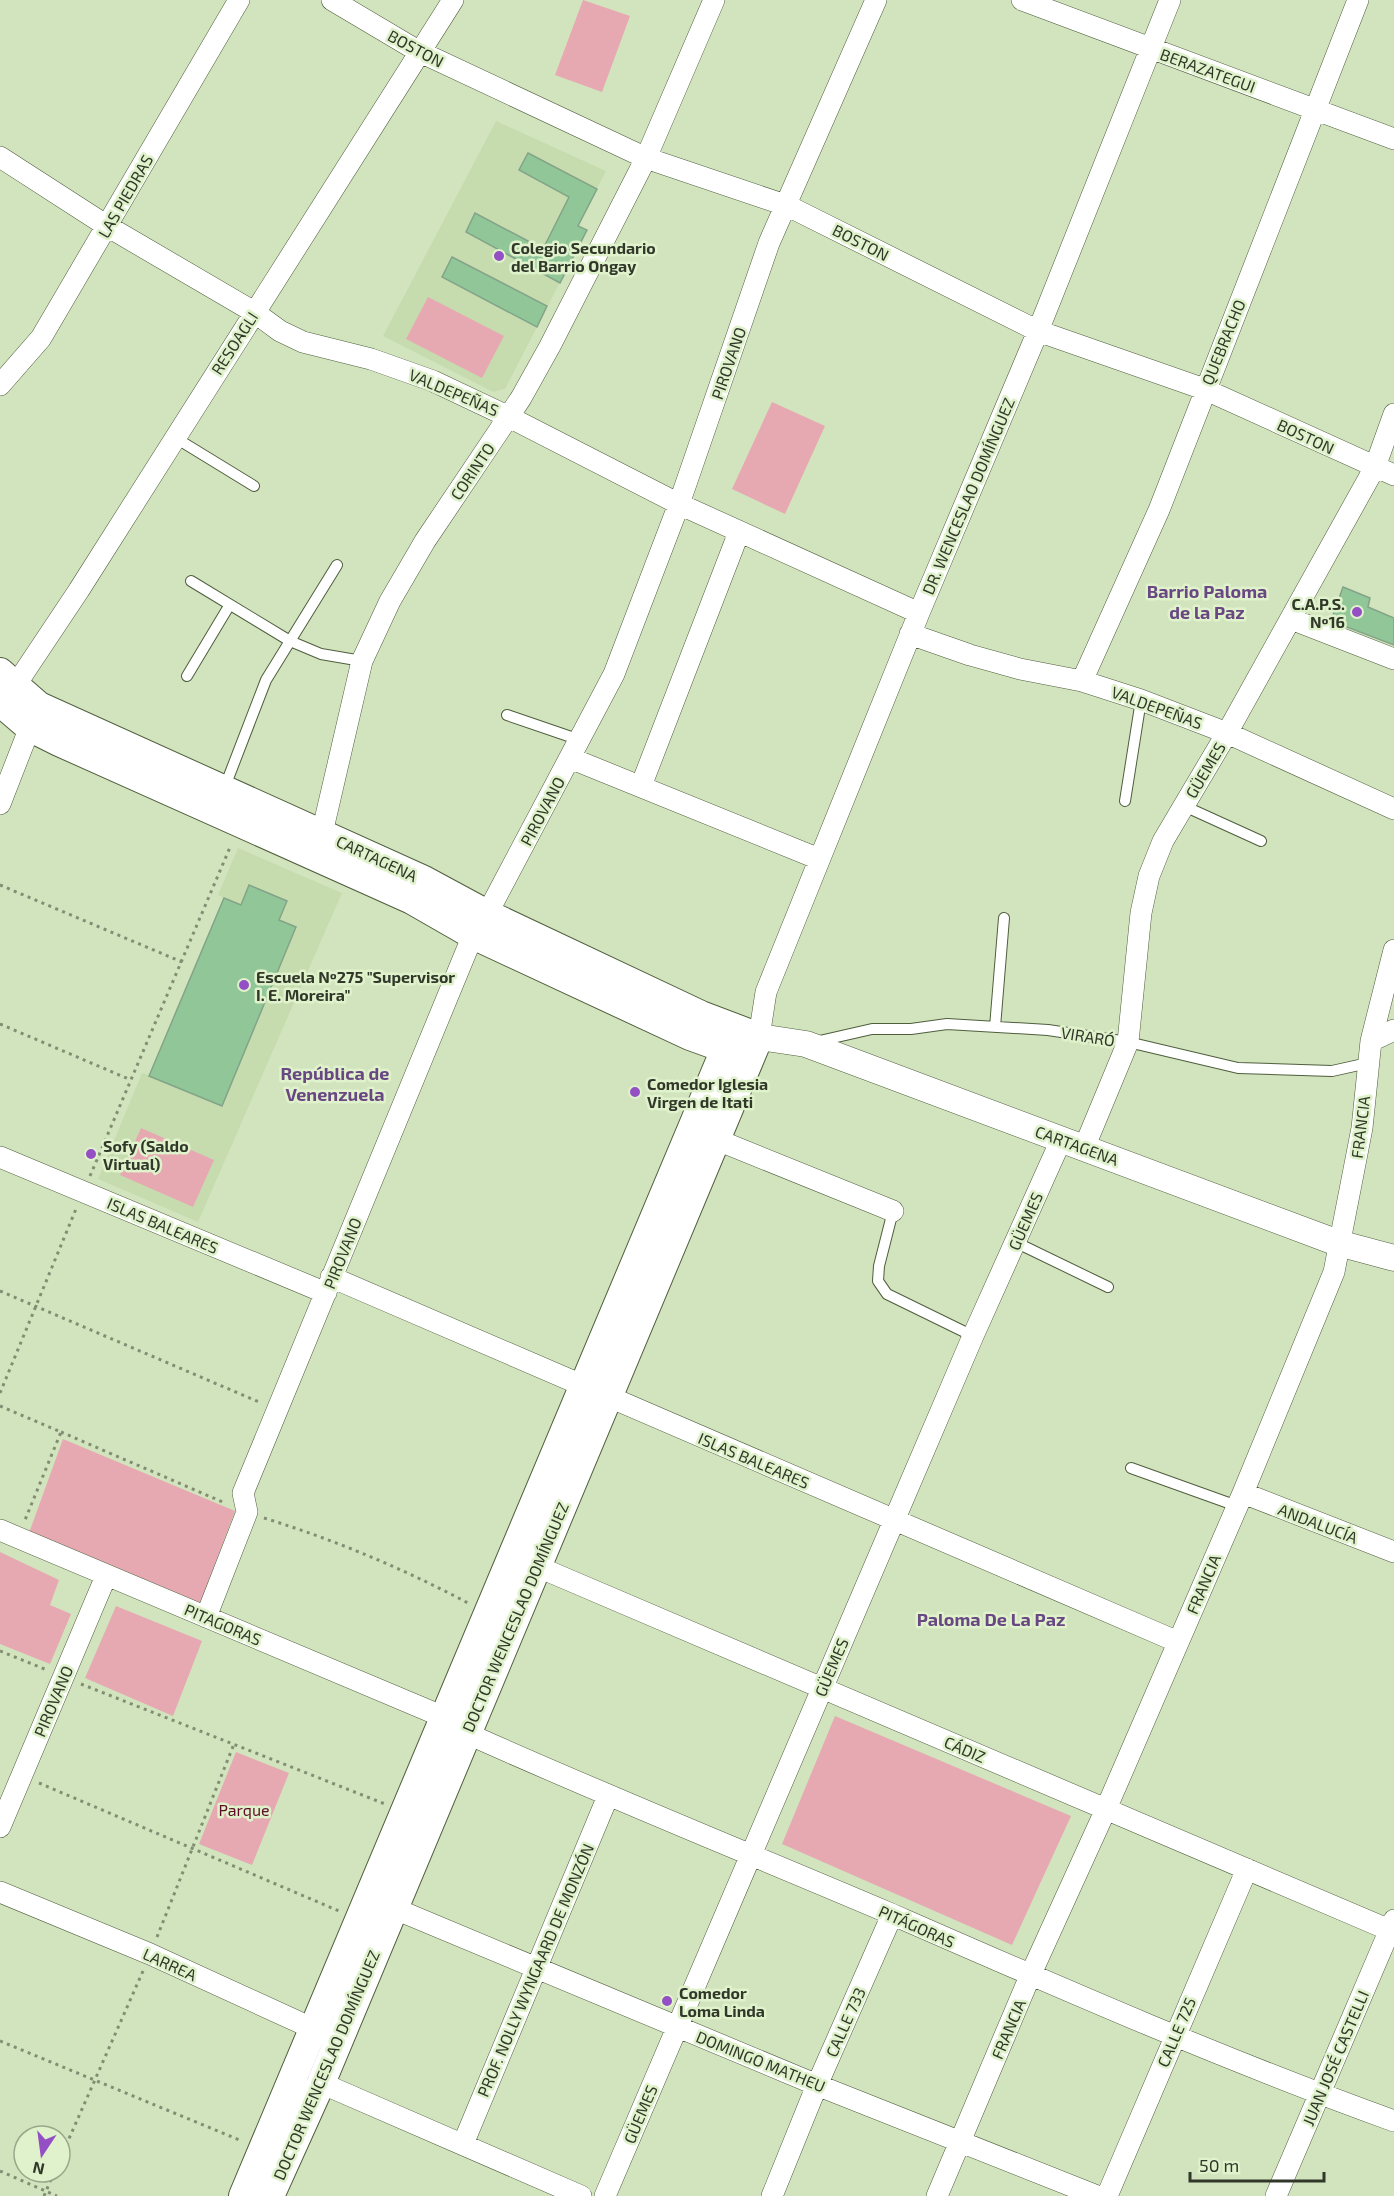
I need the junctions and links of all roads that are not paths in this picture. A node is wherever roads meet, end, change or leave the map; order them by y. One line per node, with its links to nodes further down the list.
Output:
1 (239, 0): 16 (street, LAS PIEDRAS)
2 (332, 0): 10 (street, BOSTON)
3 (453, 0): 10 (street, RESOAGLI)
4 (714, 0): 14 (street, CORINTO)
5 (876, 0): 15 (street, PIROVANO)
6 (1022, 0): 9 (street, BERAZATEGUI)
7 (1170, 0): 9 (street, DR. WENCESLAO DOMÍNGUEZ)
8 (1358, 0): 11 (street, QUEBRACHO)
9 (1150, 49): 11 (street, BERAZATEGUI); 18 (street, DR. WENCESLAO DOMÍNGUEZ)
10 (418, 51): 14 (street, BOSTON); 17 (street, RESOAGLI)
11 (1316, 110): 12 (street, BERAZATEGUI); 20 (street, QUEBRACHO)
12 (1394, 139)
13 (0, 157): 16 (street, VALDEPEÑAS)
14 (646, 158): 15 (street, BOSTON); 22 (street, CORINTO)
15 (788, 206): 18 (street, BOSTON); 26 (street, PIROVANO)
16 (107, 226): 17 (street, VALDEPEÑAS); 19 (street, LAS PIEDRAS)
17 (254, 312): 22 (street, VALDEPEÑAS); 23 (street, RESOAGLI)
18 (1038, 331): 20 (street, BOSTON); 31 (street, DR. WENCESLAO DOMÍNGUEZ)
19 (0, 385)
20 (1204, 389): 24 (street, BOSTON); 38 (street, QUEBRACHO)
21 (1394, 414): 24 (street, GÜEMES)
22 (509, 417): 26 (street, VALDEPEÑAS); 36 (street, CORINTO)
23 (174, 437): 25 (lane); 39 (street, RESOAGLI)
24 (1384, 471): 32 (street, GÜEMES)
25 (254, 486)
26 (679, 504): 27 (street, VALDEPEÑAS); 44 (street, PIROVANO)
27 (739, 532): 31 (street, VALDEPEÑAS); 45 (street)
28 (337, 565): 34 (lane)
29 (192, 581): 30 (lane)
30 (228, 606): 34 (lane); 37 (lane)
31 (919, 613): 33 (street, DR. WENCESLAO DOMÍNGUEZ)
32 (1291, 619): 35 (street); 43 (street, GÜEMES)
33 (910, 634): 38 (street, VALDEPEÑAS); 53 (street, DR. WENCESLAO DOMÍNGUEZ)
34 (290, 641): 36 (lane); 46 (lane)
35 (1394, 659)
36 (362, 661): 52 (street, CORINTO)
37 (188, 676)
38 (1082, 681): 40 (street, VALDEPEÑAS)
39 (5, 686): 42 (main road, CARTAGENA)
40 (1141, 700): 43 (street, VALDEPEÑAS); 47 (lane)
41 (507, 715): 44 (lane)
42 (34, 716): 46 (main road, CARTAGENA); 48 (street); 52 (main road, CARTAGENA)
43 (1227, 733): 49 (street, GÜEMES); 50 (street, VALDEPEÑAS)
44 (575, 749): 45 (street); 55 (street, PIROVANO)
45 (641, 786): 53 (street)
46 (224, 790): 52 (main road, CARTAGENA)
47 (1125, 801)
48 (0, 804)
49 (1184, 806): 51 (lane); 61 (street, GÜEMES)
50 (1394, 809)
51 (1261, 842)
52 (316, 844): 55 (main road, CARTAGENA)
53 (819, 859): 59 (street, DR. WENCESLAO DOMÍNGUEZ)
54 (1004, 918): 57 (lane)
55 (480, 925): 59 (main road, CARTAGENA); 71 (street, PIROVANO)
56 (1394, 950): 60 (street, FRANCIA)
57 (995, 1027): 61 (lane, VIRARÓ); 62 (lane, VIRARÓ)
58 (1394, 1030): 60 (street)
59 (740, 1038): 62 (street, CARTAGENA); 64 (main road, DOCTOR WENCESLAO DOMÍNGUEZ); 74 (main road, DOCTOR WENCESLAO DOMÍNGUEZ)
60 (1371, 1041): 63 (street, FRANCIA)
61 (1128, 1042): 63 (lane, VIRARÓ); 65 (street, GÜEMES)
62 (806, 1044): 65 (street, CARTAGENA)
63 (1368, 1063): 69 (street, FRANCIA)
64 (715, 1139): 67 (street); 74 (main road, DOCTOR WENCESLAO DOMÍNGUEZ)
65 (1073, 1144): 68 (street, GÜEMES); 69 (street, CARTAGENA)
66 (0, 1157): 71 (street, ISLAS BALEARES)
67 (893, 1211): 73 (lane)
68 (1015, 1242): 72 (lane); 73 (street, GÜEMES)
69 (1338, 1243): 70 (street, CARTAGENA); 76 (street, FRANCIA)
70 (1394, 1258)
71 (329, 1285): 74 (street, ISLAS BALEARES); 82 (street, PIROVANO)
72 (1108, 1287)
73 (973, 1336): 77 (street, GÜEMES)
74 (596, 1391): 77 (street, ISLAS BALEARES); 80 (main road, DOCTOR WENCESLAO DOMÍNGUEZ); 85 (main road, DOCTOR WENCESLAO DOMÍNGUEZ)
75 (1131, 1468): 76 (lane)
76 (1240, 1499): 79 (street, ANDALUCÍA); 83 (street, FRANCIA)
77 (894, 1521): 83 (street, ISLAS BALEARES); 84 (street, GÜEMES)
78 (9, 1533): 81 (street, PITAGORAS)
79 (1394, 1552)
80 (536, 1566): 84 (street, CÁDIZ); 85 (main road, DOCTOR WENCESLAO DOMÍNGUEZ)
81 (106, 1576): 82 (street, PITAGORAS); 88 (street, PIROVANO)
82 (206, 1617): 85 (street, PITAGORAS)
83 (1178, 1642): 87 (street, FRANCIA)
84 (822, 1688): 87 (street, CÁDIZ); 89 (street, GÜEMES)
85 (456, 1725): 86 (street, PITÁGORAS); 92 (main road, DOCTOR WENCESLAO DOMÍNGUEZ); 98 (main road, DOCTOR WENCESLAO DOMÍNGUEZ)
86 (608, 1796): 89 (street, PITÁGORAS); 95 (street, PROF. NOLLY WYNGAARD DE MONZÓN)
87 (1106, 1809): 90 (street, CÁDIZ); 96 (street, FRANCIA)
88 (0, 1827)
89 (752, 1855): 93 (street, PITÁGORAS); 97 (street, GÜEMES)
90 (1247, 1869): 94 (street, CÁDIZ); 99 (street, CALLE 725)
91 (0, 1892): 98 (street, LARREA)
92 (393, 1908): 95 (street, DOMINGO MATHEU); 98 (main road, DOCTOR WENCESLAO DOMÍNGUEZ)
93 (892, 1915): 96 (street, PITÁGORAS); 101 (street, CALLE 733)
94 (1392, 1927): 102 (street, JUAN JOSÉ CASTELLI)
95 (537, 1969): 97 (street, DOMINGO MATHEU); 105 (street, PROF. NOLLY WYNGAARD DE MONZÓN)
96 (1030, 1976): 99 (street, PITÁGORAS); 104 (street, FRANCIA)
97 (677, 2027): 101 (street, DOMINGO MATHEU); 109 (street, GÜEMES)
98 (326, 2035): 100 (main road, DOCTOR WENCESLAO DOMÍNGUEZ); 106 (main road, DOCTOR WENCESLAO DOMÍNGUEZ)
99 (1174, 2037): 102 (street, PITÁGORAS); 113 (street, CALLE 725)
100 (321, 2083): 105 (street); 107 (main road, DOCTOR WENCESLAO DOMÍNGUEZ)
101 (817, 2085): 104 (street, DOMINGO MATHEU); 110 (street, CALLE 733)
102 (1319, 2094): 103 (street, PITÁGORAS); 114 (street, JUAN JOSÉ CASTELLI)
103 (1394, 2121)
104 (961, 2141): 111 (street, FRANCIA); 112 (street, DOMINGO MATHEU)
105 (463, 2144): 108 (street)
106 (243, 2196)
107 (270, 2196)
108 (581, 2196)
109 (605, 2196)
110 (772, 2196)
111 (937, 2196)
112 (1097, 2196)
113 (1107, 2196)
114 (1276, 2196)

